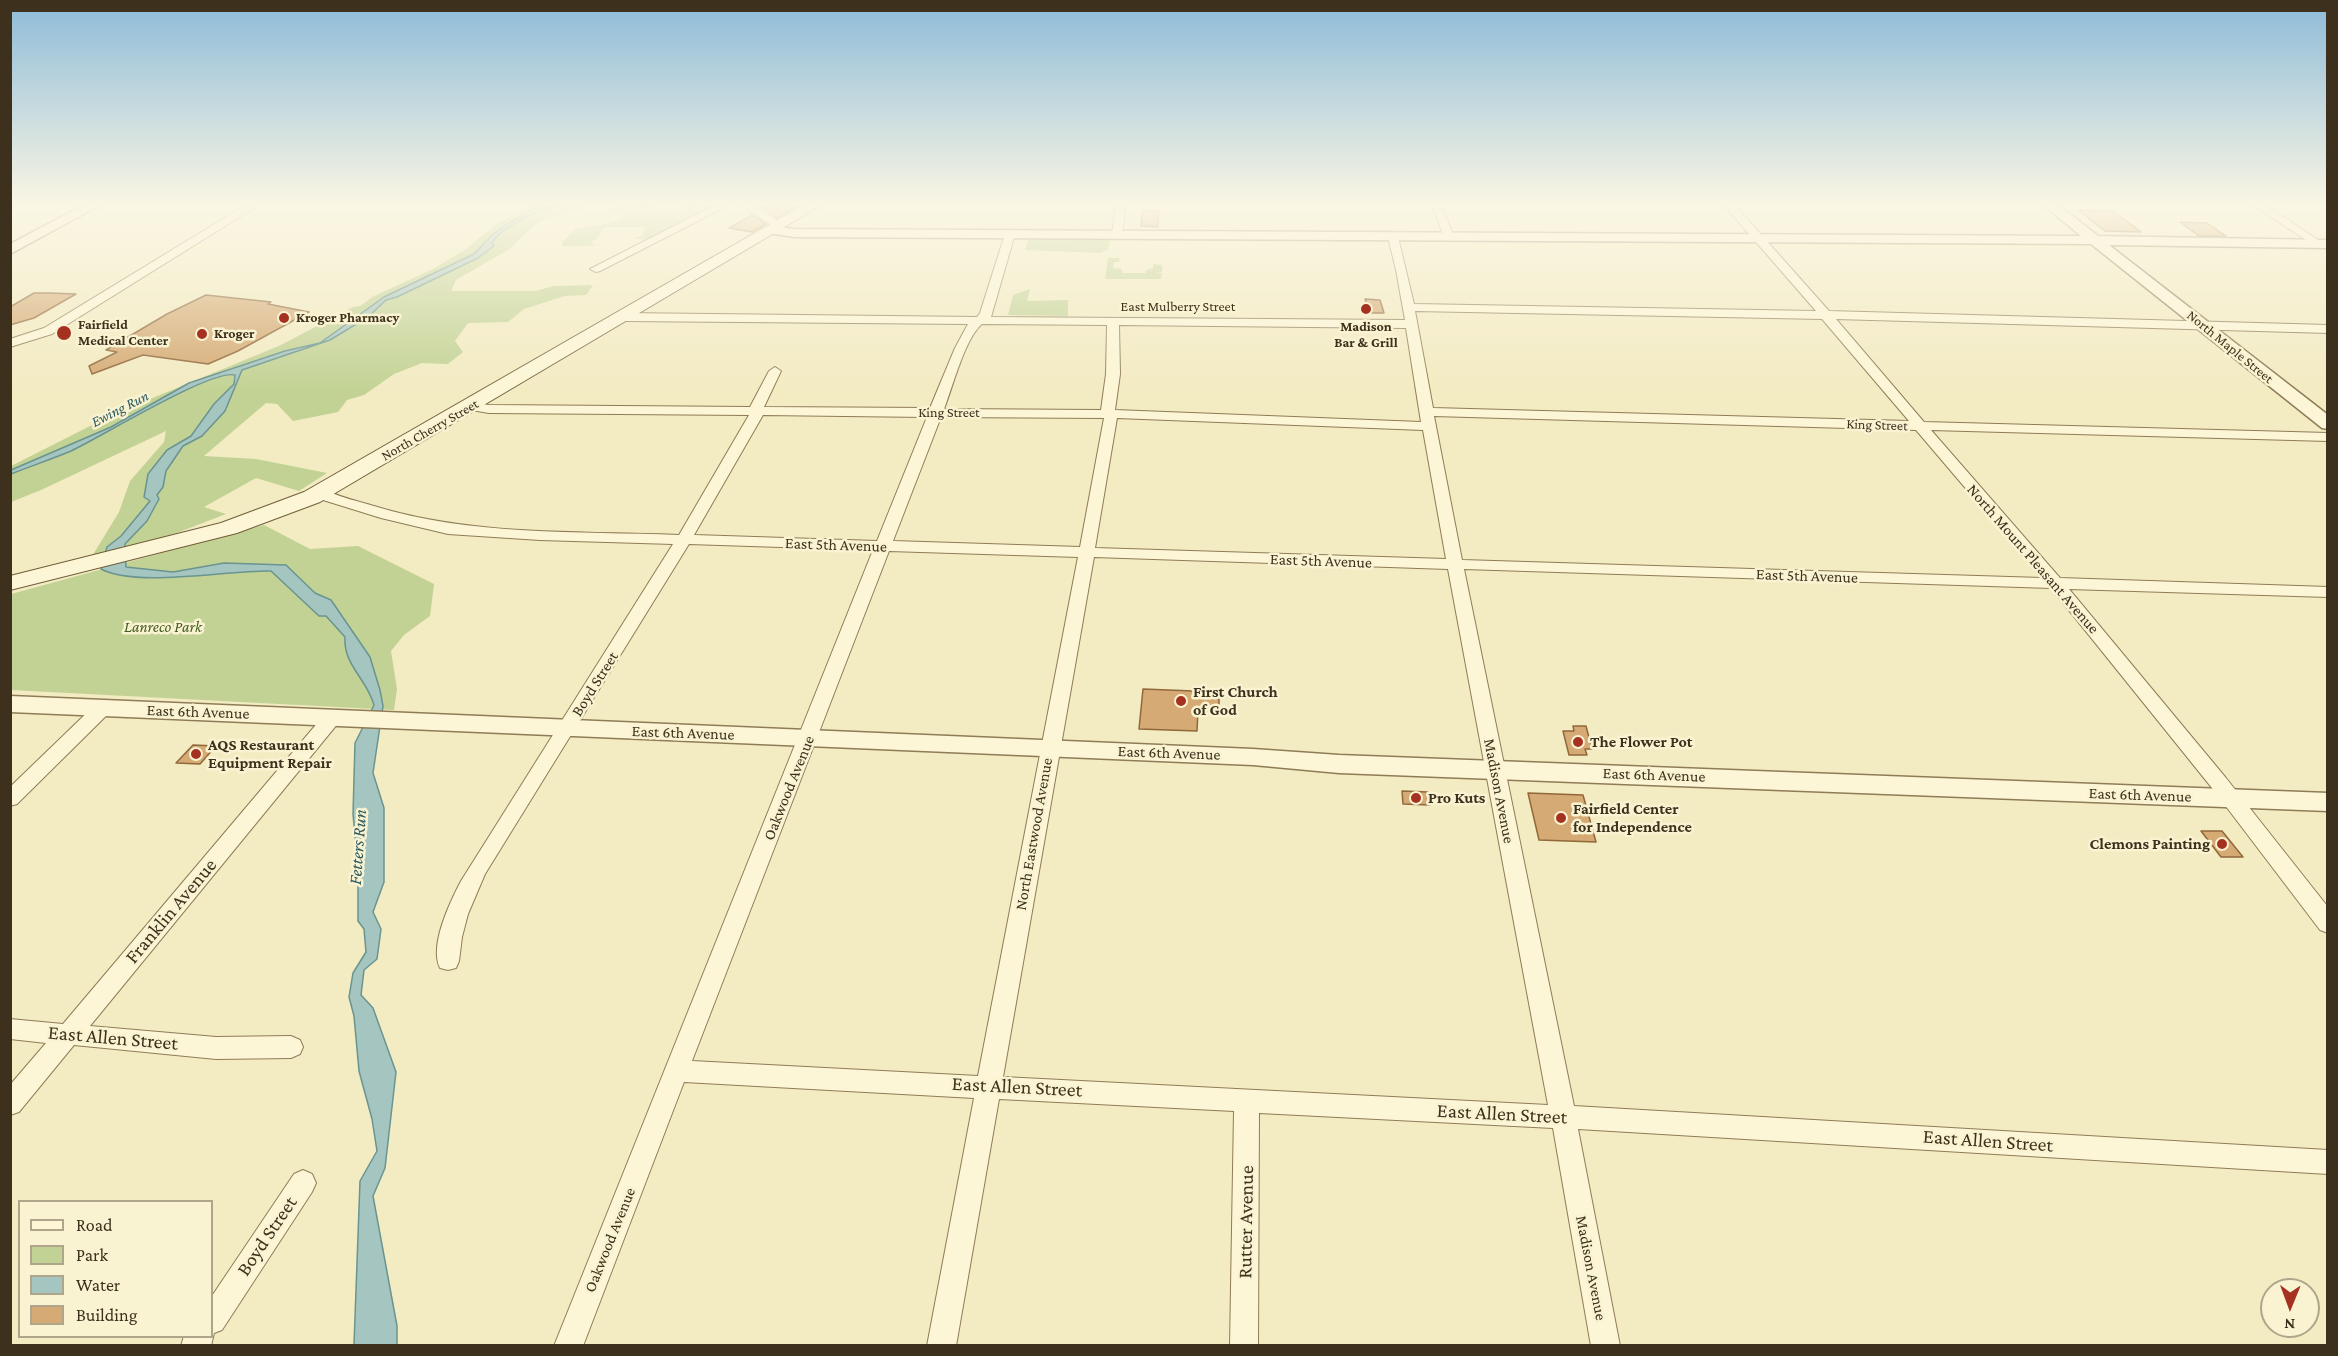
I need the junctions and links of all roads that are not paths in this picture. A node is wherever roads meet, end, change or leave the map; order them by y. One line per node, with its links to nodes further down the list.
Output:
1 (154, 266): 16 (street)
2 (601, 266): 8 (street)
3 (711, 266): 11 (main road, North Cherry Street)
4 (1001, 266): 12 (street, Oakwood Avenue)
5 (1401, 266): 9 (street, Madison Avenue)
6 (1783, 266): 10 (street, North Mount Pleasant Avenue)
7 (2126, 266): 14 (street, North Maple Street)
8 (596, 269)
9 (1408, 315): 10 (street, East Mulberry Street); 13 (street, East Mulberry Street); 22 (street, Madison Avenue)
10 (1826, 315): 14 (street, East Mulberry Street); 24 (street, North Mount Pleasant Avenue)
11 (623, 317): 12 (street, East Mulberry Street); 18 (main road, North Cherry Street)
12 (979, 321): 13 (street, East Mulberry Street); 20 (street, Oakwood Avenue)
13 (1113, 322): 21 (street, North Eastwood Avenue)
14 (2204, 326): 15 (street, East Mulberry Street); 23 (street, North Maple Street)
15 (2328, 329)
16 (10, 343)
17 (775, 371): 19 (street, Boyd Street)
18 (470, 406): 19 (street, King Street); 26 (main road, North Cherry Street)
19 (756, 411): 20 (street, King Street); 27 (street, Boyd Street)
20 (937, 413): 21 (street, King Street); 28 (street, Oakwood Avenue)
21 (1109, 414): 22 (street, King Street); 29 (street, North Eastwood Avenue)
22 (1428, 419): 24 (street, King Street); 30 (street, Madison Avenue)
23 (2328, 424)
24 (1921, 426): 25 (street, King Street); 32 (street, North Mount Pleasant Avenue)
25 (2328, 437)
26 (321, 493): 27 (street, East 5th Avenue); 31 (main road, North Cherry Street)
27 (684, 540): 28 (street, East 5th Avenue); 37 (street, Boyd Street)
28 (884, 547): 29 (street, East 5th Avenue); 38 (street, Oakwood Avenue)
29 (1087, 553): 30 (street, East 5th Avenue); 39 (street, North Eastwood Avenue)
30 (1456, 566): 32 (street, East 5th Avenue); 40 (street, Madison Avenue)
31 (10, 583)
32 (2056, 584): 33 (street, East 5th Avenue); 42 (street, North Mount Pleasant Avenue)
33 (2328, 592)
34 (10, 704): 35 (street, East 6th Avenue)
35 (103, 708): 36 (street, East 6th Avenue); 41 (street)
36 (340, 718): 37 (street, East 6th Avenue); 47 (street, Franklin Avenue)
37 (567, 728): 38 (street, East 6th Avenue); 45 (street, Boyd Street)
38 (808, 738): 39 (street, East 6th Avenue); 49 (street, Oakwood Avenue)
39 (1050, 748): 40 (street, East 6th Avenue); 50 (street, North Eastwood Avenue)
40 (1494, 769): 42 (street, East 6th Avenue); 53 (street, Madison Avenue)
41 (10, 799)
42 (2230, 799): 43 (street, East 6th Avenue); 44 (street, North Mount Pleasant Avenue)
43 (2328, 802)
44 (2328, 924)
45 (448, 961)
46 (10, 1029): 47 (street, East Allen Street)
47 (70, 1033): 48 (street, East Allen Street); 52 (street, Franklin Avenue)
48 (291, 1047)
49 (677, 1071): 50 (street, East Allen Street); 57 (street, Oakwood Avenue)
50 (987, 1086): 51 (street, East Allen Street); 58 (street, North Eastwood Avenue)
51 (1247, 1099): 53 (street, East Allen Street); 59 (street, Rutter Avenue)
52 (10, 1104)
53 (1563, 1117): 54 (street, East Allen Street); 60 (street, Madison Avenue)
54 (2328, 1162)
55 (303, 1183): 56 (street, Boyd Street)
56 (213, 1318)
57 (568, 1346)
58 (941, 1346)
59 (1244, 1346)
60 (1606, 1346)

